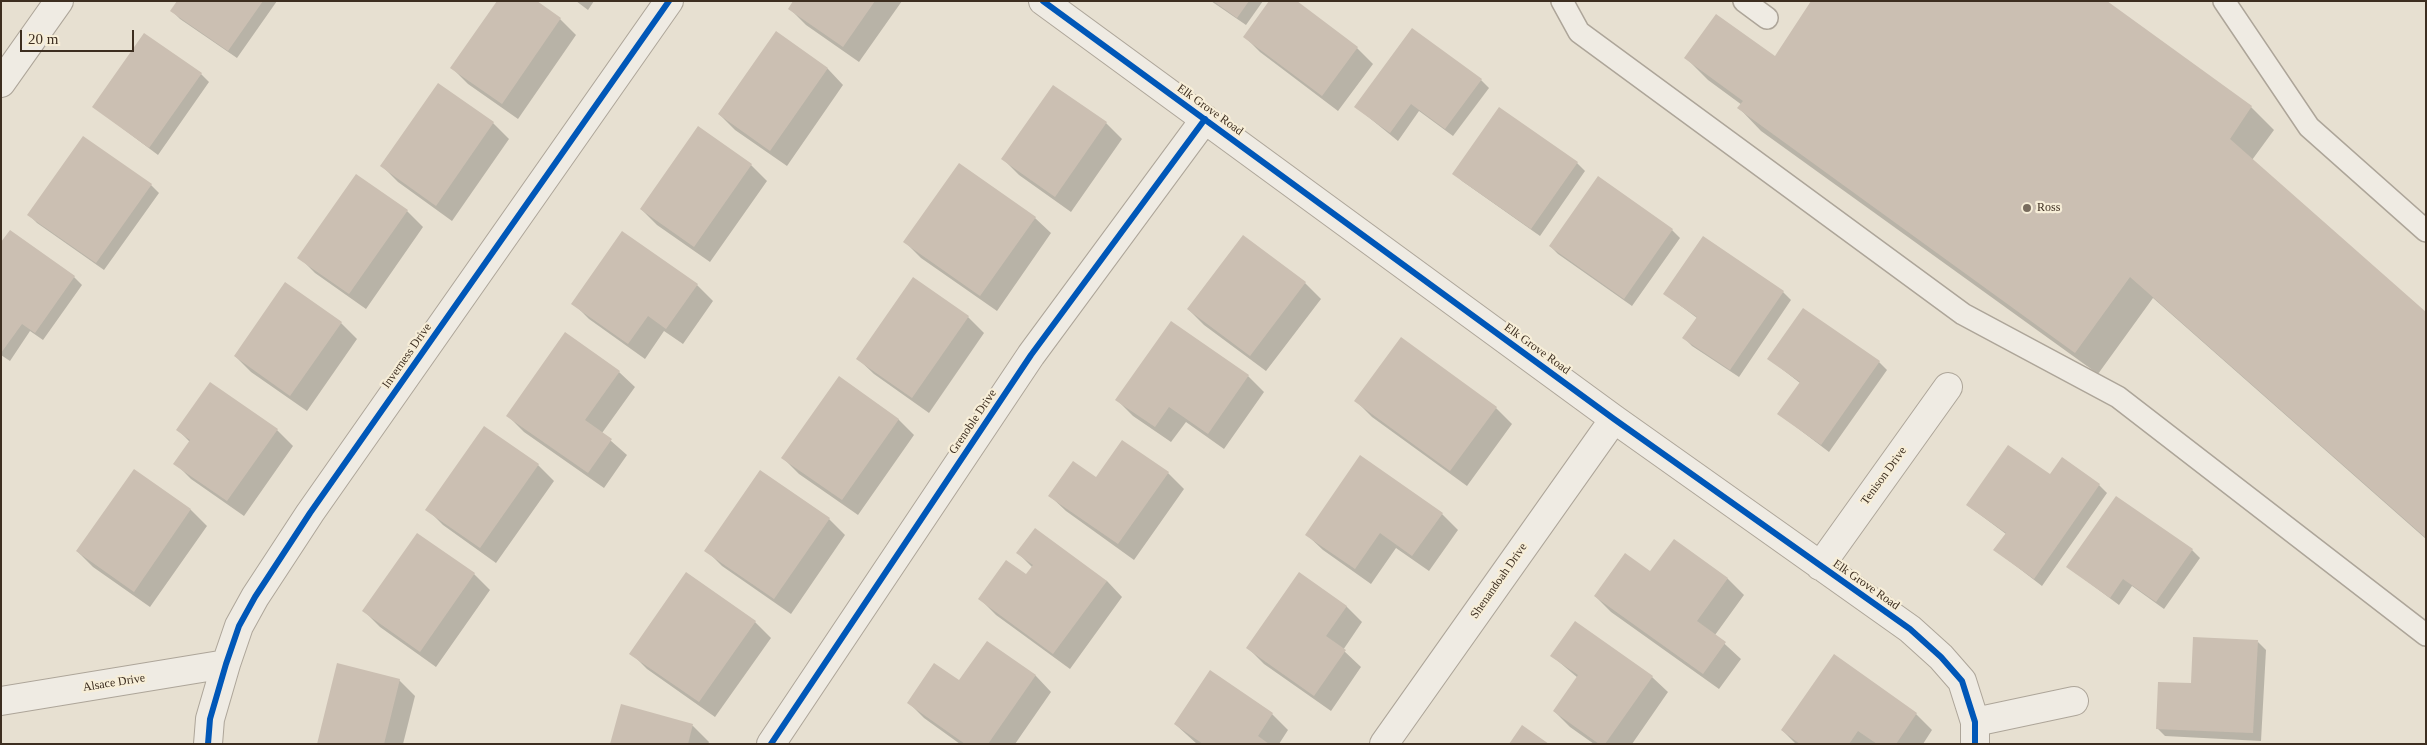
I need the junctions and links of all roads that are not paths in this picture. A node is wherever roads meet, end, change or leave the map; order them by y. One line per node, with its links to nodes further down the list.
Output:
1 (59, 1): 8 (street)
2 (669, 1): 15 (street, Inverness Drive)
3 (1042, 1): 9 (street, Elk Grove Road)
4 (1562, 1): 14 (lane)
5 (1744, 1): 7 (lane)
6 (2232, 5): 10 (lane)
7 (1767, 18)
8 (1, 83)
9 (1205, 120): 12 (street, Elk Grove Road); 20 (street, Grenoble Drive)
10 (2426, 231)
11 (1948, 387): 13 (street, Tenison Drive)
12 (1614, 419): 13 (street, Elk Grove Road); 21 (street, Shenandoah Drive)
13 (1820, 566): 18 (street, Elk Grove Road)
14 (2426, 635)
15 (226, 664): 16 (street, Alsace Drive); 19 (street, Inverness Drive)
16 (1, 701)
17 (2074, 701): 18 (street, Elk Grove Road)
18 (1975, 733)
19 (208, 744)
20 (771, 744)
21 (1384, 744)

